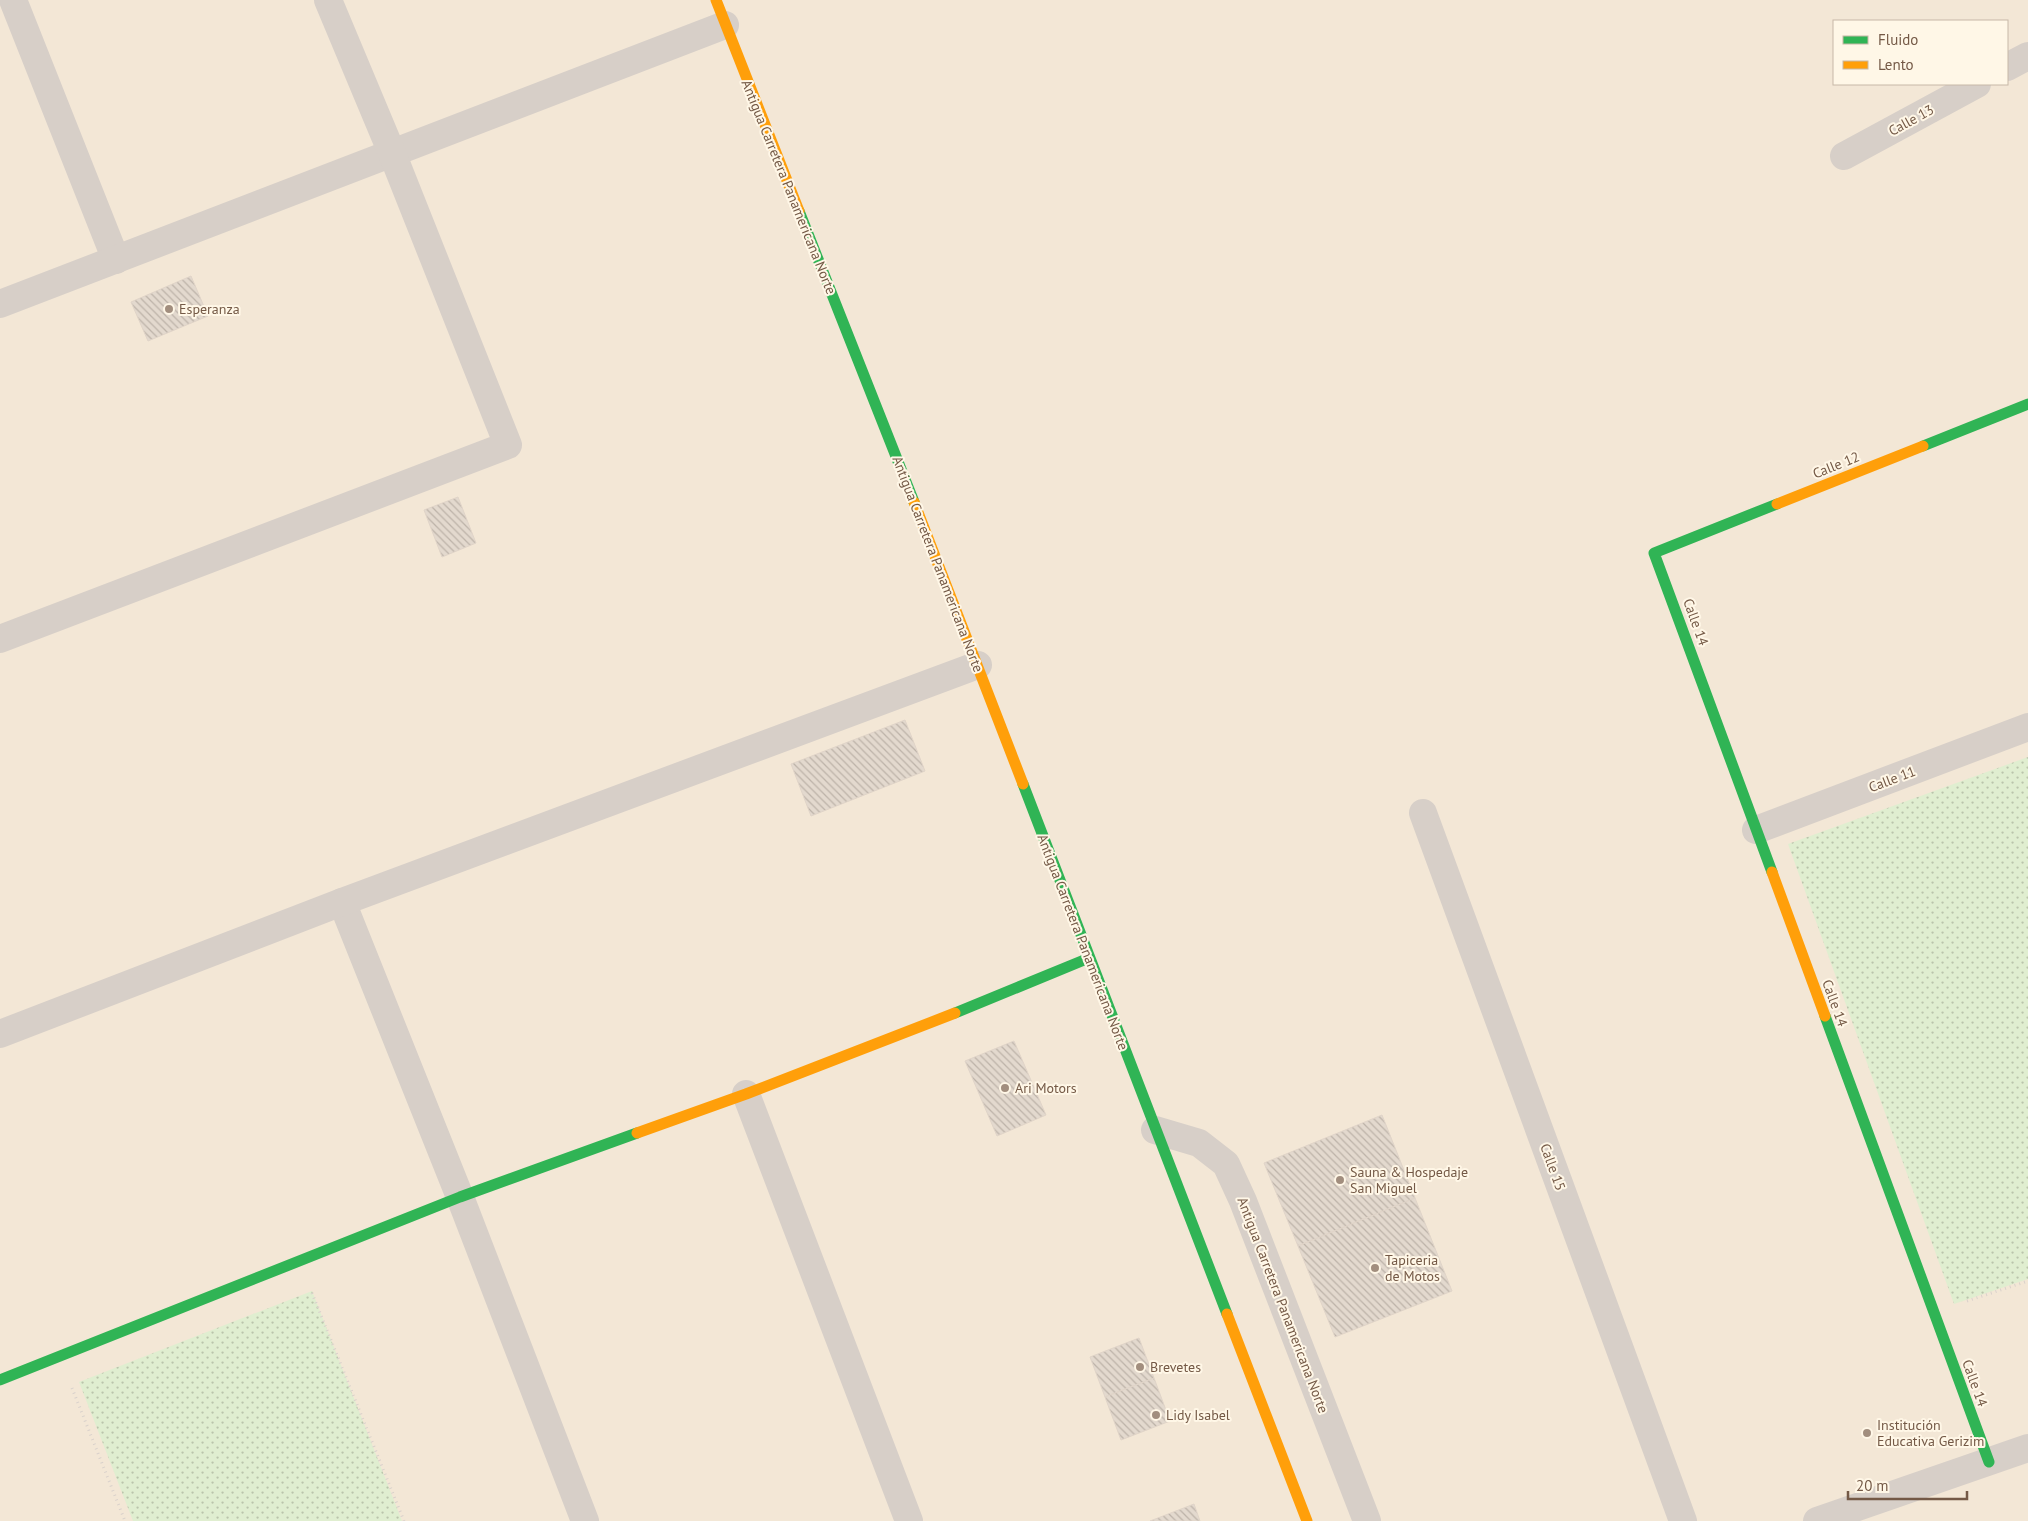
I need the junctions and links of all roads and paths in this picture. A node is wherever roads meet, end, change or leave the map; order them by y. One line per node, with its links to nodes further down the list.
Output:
1 (13, 0): 10 (street)
2 (328, 0): 8 (street)
3 (716, 0): 4 (street, Antigua Carretera Panamericana Norte)
4 (725, 25): 8 (street); 15 (street, Antigua Carretera Panamericana Norte)
5 (2028, 56): 6 (street)
6 (2008, 66)
7 (1975, 85): 9 (street, Calle 13)
8 (392, 153): 10 (street); 14 (street)
9 (1844, 156)
10 (116, 260): 11 (street)
11 (0, 304)
12 (2028, 404): 13 (street, Calle 12)
13 (1654, 553): 18 (street, Calle 14)
14 (0, 639)
15 (978, 665): 19 (street); 20 (street, Antigua Carretera Panamericana Norte)
16 (2028, 727): 18 (street, Calle 11)
17 (1423, 813): 38 (street, Calle 15)
18 (1756, 830): 27 (street, Calle 14)
19 (342, 902): 21 (street); 24 (street)
20 (1088, 958): 22 (street); 23 (street, Antigua Carretera Panamericana Norte)
21 (0, 1034)
22 (746, 1094): 24 (street); 35 (street)
23 (1155, 1130): 36 (street, Antigua Carretera Panamericana Norte); 37 (street, Antigua Carretera Panamericana Norte)
24 (460, 1197): 25 (street); 34 (street)
25 (298, 1260): 28 (street); 33 (path)
26 (2028, 1281): 27 (path)
27 (1933, 1313): 31 (street, Calle 14)
28 (59, 1355): 29 (street); 32 (path)
29 (0, 1380)
30 (2028, 1448): 31 (street)
31 (1988, 1462): 39 (street)
32 (124, 1521)
33 (404, 1521)
34 (585, 1521)
35 (909, 1521)
36 (1306, 1521)
37 (1367, 1521)
38 (1682, 1521)
39 (1817, 1521)

